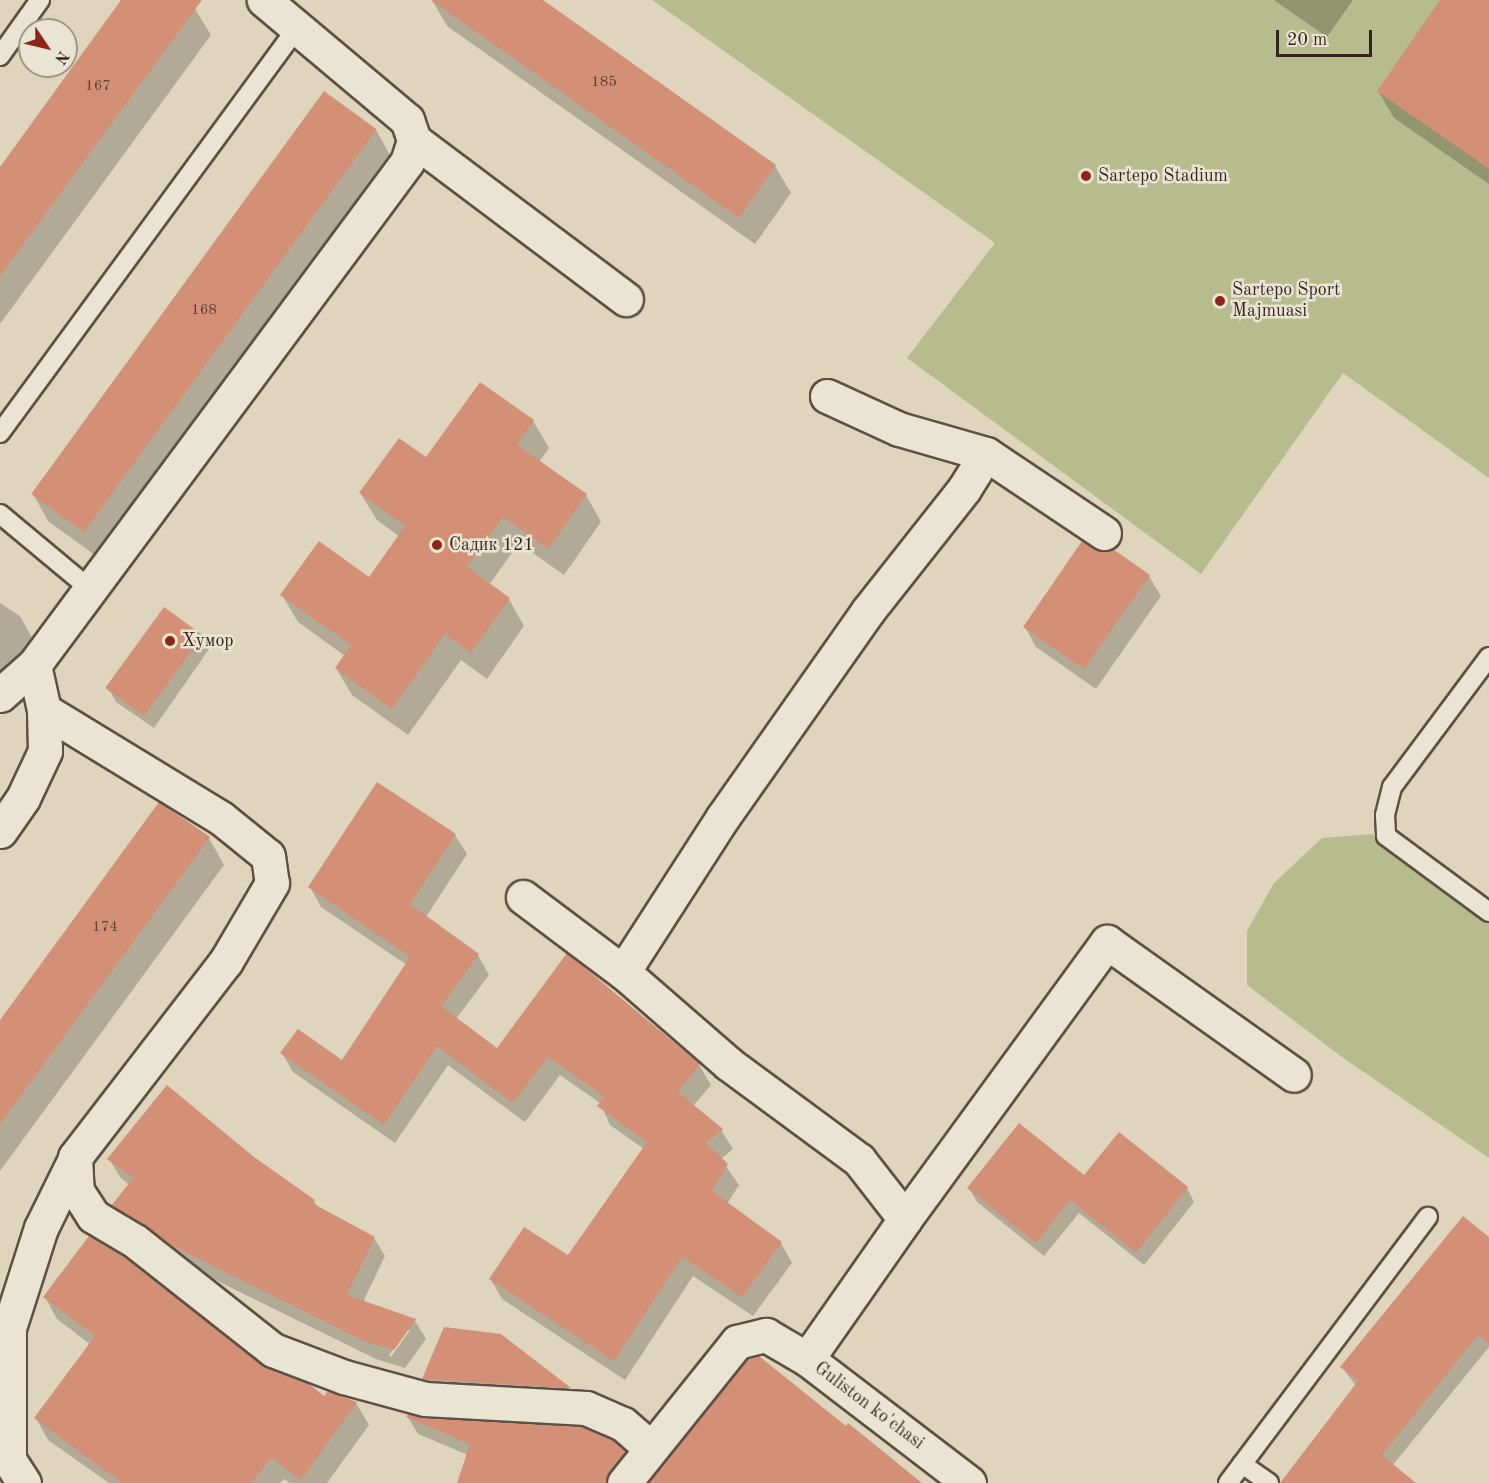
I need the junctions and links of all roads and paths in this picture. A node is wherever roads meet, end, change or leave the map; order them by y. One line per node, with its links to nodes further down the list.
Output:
1 (40, 0): 4 (lane)
2 (264, 0): 3 (street)
3 (297, 28): 5 (street); 8 (lane)
4 (0, 56)
5 (414, 140): 6 (street); 12 (street)
6 (626, 299)
7 (828, 396): 9 (street)
8 (0, 433)
9 (987, 454): 11 (street); 20 (street)
10 (0, 514): 12 (lane)
11 (1104, 533)
12 (90, 589): 14 (street)
13 (1489, 657): 19 (lane)
14 (34, 665): 15 (street); 16 (street)
15 (0, 694)
16 (44, 710): 17 (street); 22 (street)
17 (0, 831)
18 (523, 897): 20 (street)
19 (1489, 912)
20 (623, 972): 24 (street)
21 (1294, 1075): 24 (street)
22 (75, 1157): 26 (street); 28 (street)
23 (1428, 1217): 27 (lane)
24 (905, 1219): 25 (street)
25 (807, 1359): 26 (street, Guliston ko'chasi); 30 (street, Guliston ko'chasi)
26 (651, 1448): 29 (street)
27 (1242, 1464): 31 (lane); 32 (lane)
28 (24, 1483)
29 (624, 1483)
30 (969, 1483)
31 (1228, 1483)
32 (1269, 1483)

